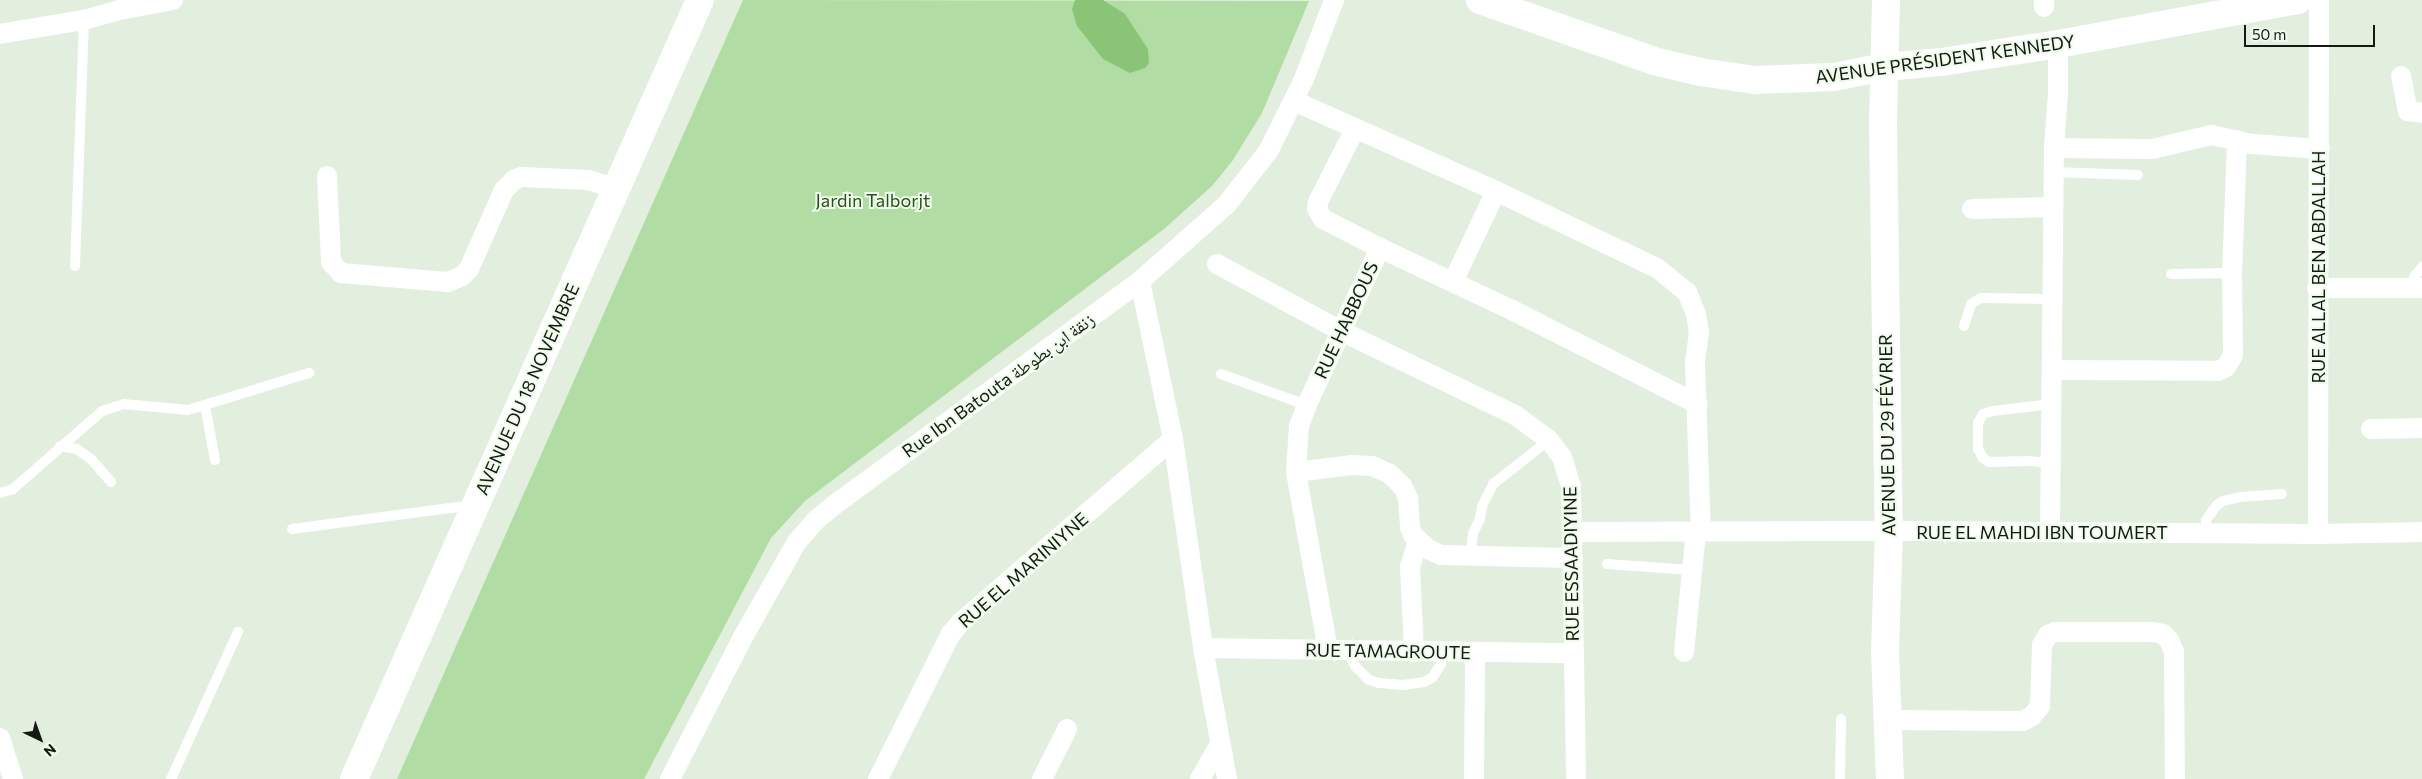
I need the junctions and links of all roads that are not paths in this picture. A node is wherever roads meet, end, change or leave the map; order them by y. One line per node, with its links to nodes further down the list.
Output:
1 (174, 0): 8 (street)
2 (700, 0): 22 (street, AVENUE DU 18 NOVEMBRE)
3 (1334, 0): 13 (street, Rue Ibn Batouta زنقة ابن بطوطة)
4 (1480, 0): 12 (street, AVENUE PRÉSIDENT KENNEDY)
5 (1886, 0): 12 (street, AVENUE DU 29 FÉVRIER)
6 (2298, 0): 10 (street, AVENUE PRÉSIDENT KENNEDY)
7 (2319, 0): 18 (street, RUE ALLAL BEN ABDALLAH)
8 (84, 20): 9 (street); 28 (lane)
9 (0, 34)
10 (2058, 44): 12 (street, AVENUE PRÉSIDENT KENNEDY); 17 (street)
11 (2401, 76): 14 (street)
12 (1884, 80): 59 (street, AVENUE DU 29 FÉVRIER)
13 (1294, 100): 15 (street); 32 (street, Rue Ibn Batouta زنقة ابن بطوطة)
14 (2422, 113)
15 (1355, 129): 23 (street); 26 (street)
16 (2237, 140): 17 (street); 18 (street); 30 (street)
17 (2054, 148): 19 (street)
18 (2320, 149): 34 (street, RUE ALLAL BEN ABDALLAH)
19 (2054, 172): 20 (lane); 24 (street)
20 (2138, 174)
21 (327, 176): 22 (street)
22 (616, 188): 57 (street, AVENUE DU 18 NOVEMBRE)
23 (1496, 192): 33 (street); 42 (street)
24 (2053, 207): 25 (street); 36 (street)
25 (1972, 209)
26 (1380, 248): 33 (street, RUE HABBOUS); 38 (street, RUE HABBOUS)
27 (1217, 264): 38 (street, RUE ESSAADIYINE)
28 (75, 266)
29 (2422, 267): 35 (lane)
30 (2232, 273): 31 (lane); 39 (street)
31 (2171, 274)
32 (1140, 281): 48 (street); 87 (street, Rue Ibn Batouta زنقة ابن بطوطة)
33 (1453, 282): 42 (street, RUE HABBOUS)
34 (2317, 288): 35 (street); 65 (street, RUE ALLAL BEN ABDALLAH)
35 (2419, 288)
36 (2052, 299): 37 (lane); 39 (street)
37 (1964, 326)
38 (1341, 331): 45 (street, RUE HABBOUS); 49 (street, RUE ESSAADIYINE)
39 (2052, 370): 43 (street)
40 (309, 373): 44 (lane)
41 (1221, 374): 45 (lane)
42 (1697, 404): 62 (street)
43 (2052, 404): 52 (street); 52 (lane)
44 (205, 405): 50 (lane); 51 (lane)
45 (1306, 405): 53 (street, RUE HABBOUS)
46 (2422, 428): 47 (street)
47 (2372, 429)
48 (1173, 439): 72 (street); 88 (street, RUE EL MARINIYNE)
49 (1549, 440): 61 (street, RUE ESSAADIYINE); 67 (lane)
50 (60, 446): 54 (lane); 55 (lane)
51 (215, 460)
52 (2052, 463): 60 (street)
53 (1296, 472): 66 (street); 73 (street, RUE HABBOUS)
54 (111, 482)
55 (0, 493)
56 (2282, 494): 64 (lane)
57 (476, 504): 58 (lane); 86 (street, AVENUE DU 18 NOVEMBRE)
58 (292, 529)
59 (1889, 531): 60 (street, RUE EL MAHDI IBN TOUMERT); 62 (street, RUE EL MAHDI IBN TOUMERT); 80 (street, AVENUE DU 29 FÉVRIER)
60 (2050, 531): 64 (street, RUE EL MAHDI IBN TOUMERT)
61 (1572, 532): 62 (street, RUE EL MAHDI IBN TOUMERT); 68 (street, RUE ESSAADIYINE)
62 (1698, 532): 70 (street)
63 (2422, 532): 65 (street, RUE EL MAHDI IBN TOUMERT)
64 (2206, 533): 65 (street, RUE EL MAHDI IBN TOUMERT)
65 (2318, 534)
66 (1418, 540): 67 (street); 74 (street)
67 (1473, 556): 68 (street)
68 (1573, 558): 78 (street, RUE ESSAADIYINE)
69 (1607, 564): 70 (lane)
70 (1691, 570): 76 (street)
71 (238, 632): 85 (lane)
72 (1203, 648): 73 (street, RUE TAMAGROUTE); 83 (street)
73 (1337, 650): 74 (street, RUE TAMAGROUTE); 75 (lane)
74 (1414, 652): 75 (street, RUE TAMAGROUTE)
75 (1441, 652): 77 (street, RUE TAMAGROUTE)
76 (1684, 652)
77 (1475, 653): 78 (street, RUE TAMAGROUTE); 92 (street)
78 (1574, 653): 93 (street, RUE ESSAADIYINE)
79 (1841, 719): 94 (lane)
80 (1888, 720): 95 (street, AVENUE DU 29 FÉVRIER); 96 (street)
81 (1067, 730): 89 (street)
82 (0, 738): 84 (street)
83 (1220, 744): 90 (street); 91 (street)
84 (13, 779)
85 (171, 779)
86 (354, 779)
87 (670, 779)
88 (878, 779)
89 (1042, 779)
90 (1200, 779)
91 (1227, 779)
92 (1474, 779)
93 (1576, 779)
94 (1840, 779)
95 (1890, 779)
96 (2175, 779)

